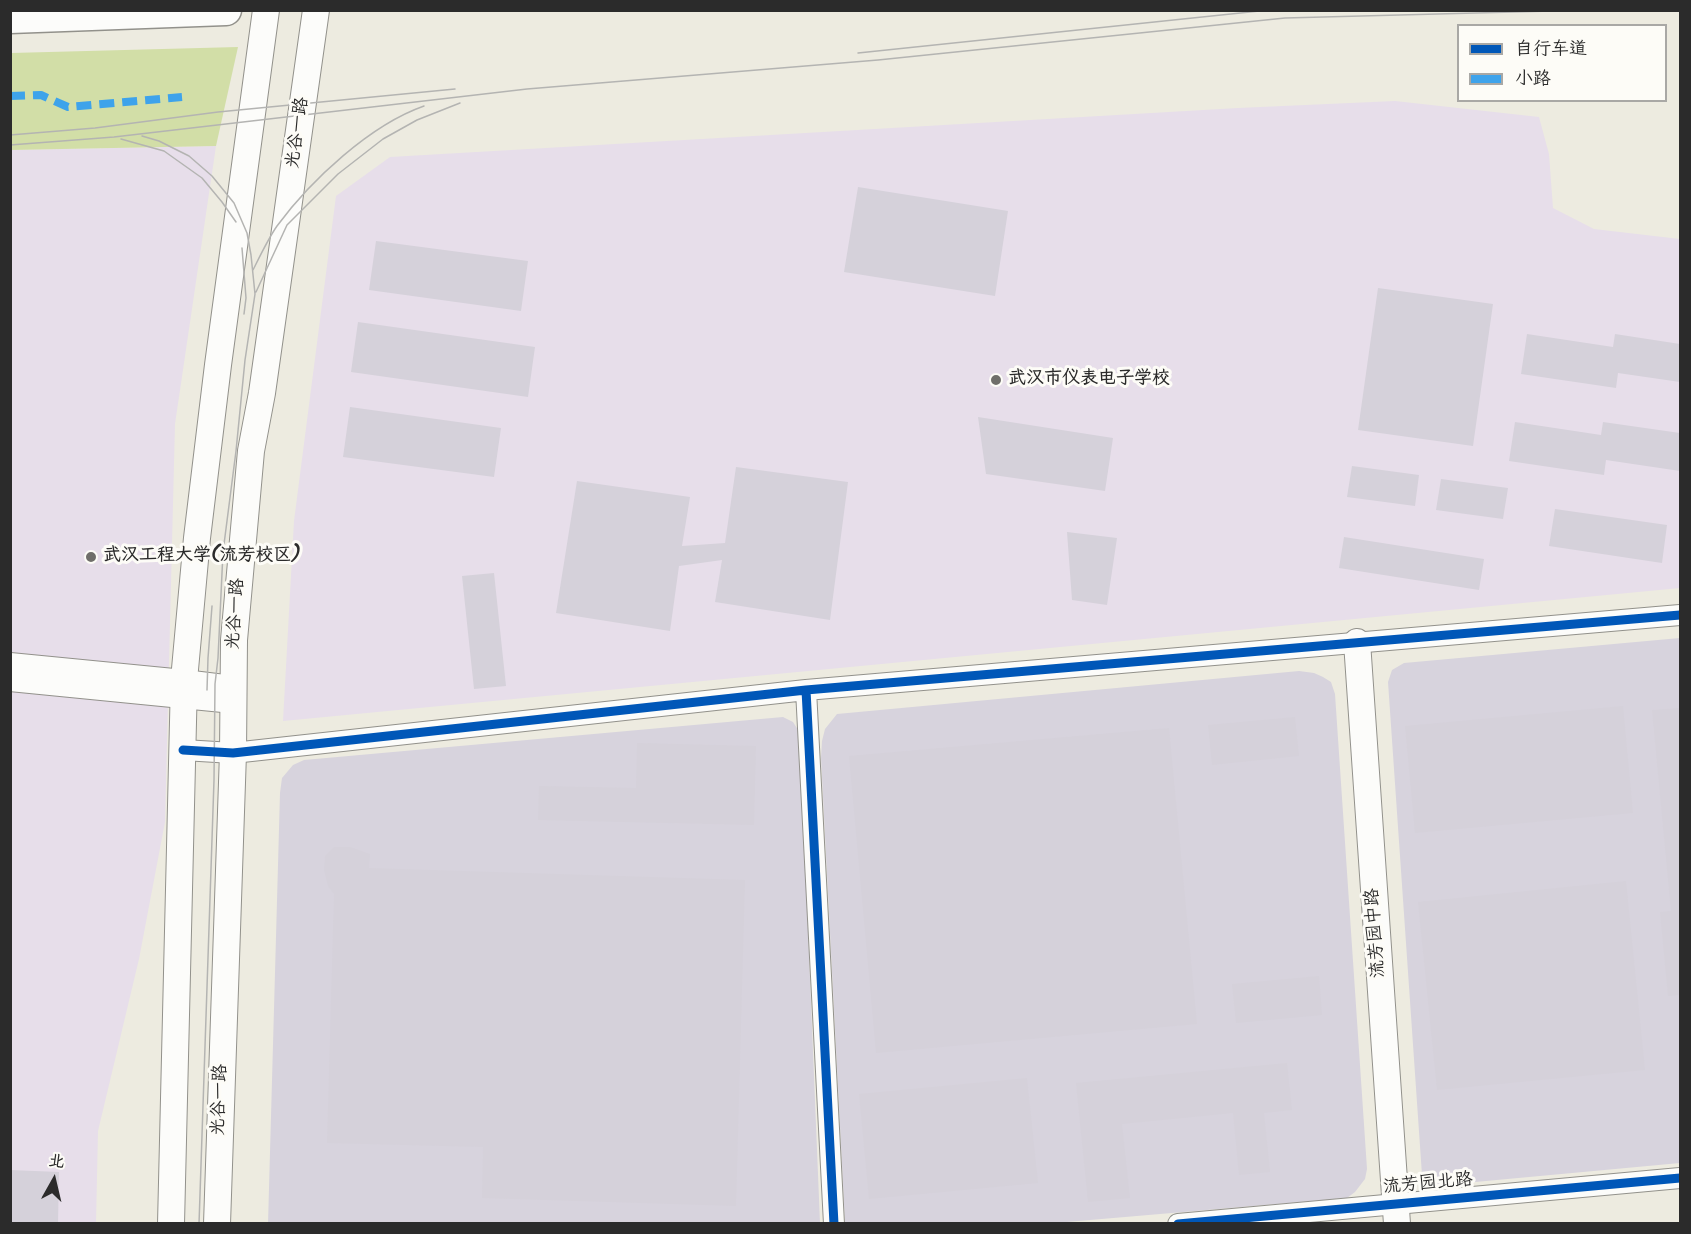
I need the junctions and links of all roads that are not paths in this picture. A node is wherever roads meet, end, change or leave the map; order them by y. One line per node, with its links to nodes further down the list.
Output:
1 (226, 10): 4 (highway)
2 (266, 10): 10 (main road)
3 (316, 10): 12 (main road, 光谷一路)
4 (215, 11): 5 (highway)
5 (10, 18)
6 (1680, 615): 7 (street)
7 (1357, 642): 11 (street); 16 (main road, 流芳园中路)
8 (10, 663): 10 (street)
9 (10, 681): 10 (street)
10 (184, 690): 12 (street); 13 (main road)
11 (806, 690): 14 (street); 19 (street)
12 (233, 695): 14 (main road, 光谷一路)
13 (183, 750): 14 (street); 17 (main road)
14 (233, 753): 18 (main road, 光谷一路)
15 (1680, 1178): 16 (street, 流芳园北路)
16 (1396, 1214): 20 (street, 流芳园北路)
17 (171, 1224)
18 (217, 1224)
19 (834, 1224)
20 (1178, 1224)

